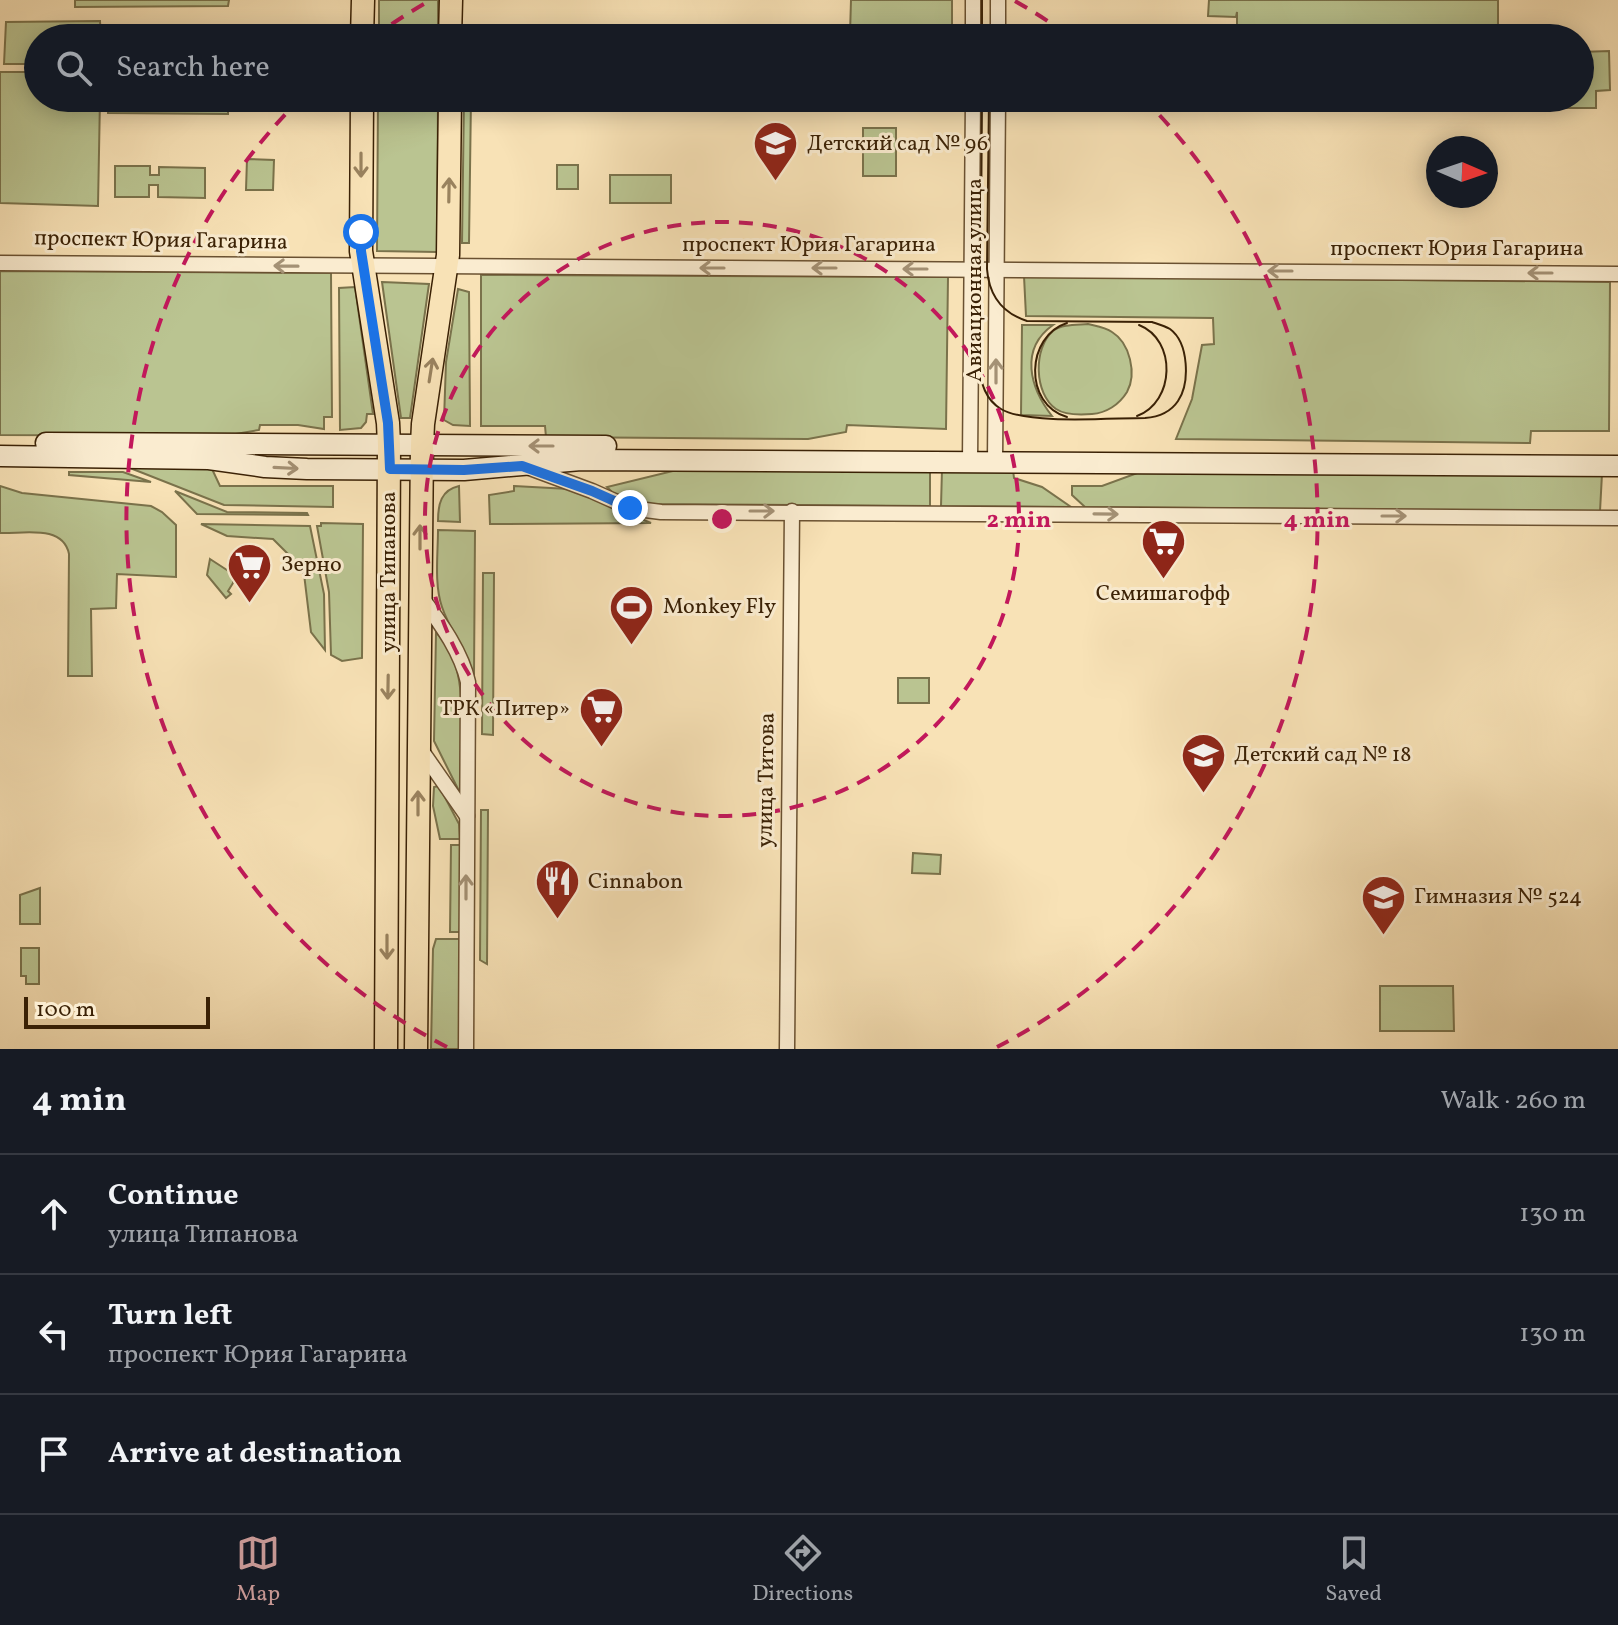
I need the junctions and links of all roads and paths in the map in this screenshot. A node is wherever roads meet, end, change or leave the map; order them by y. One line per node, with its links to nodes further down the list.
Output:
1 (363, 0): 5 (main road)
2 (451, 0): 6 (main road)
3 (973, 0): 7 (street)
4 (998, 0): 8 (street)
5 (362, 24)
6 (450, 24)
7 (973, 24)
8 (998, 24)
9 (362, 112): 14 (main road, улица Типанова, one-way to 14)
10 (450, 112): 15 (main road, улица Типанова, one-way to 10)
11 (973, 112): 16 (street, Авиационная улица)
12 (998, 112): 17 (street, Авиационная улица)
13 (0, 263): 14 (street, проспект Юрия Гагарина, one-way to 13)
14 (364, 267): 15 (street, проспект Юрия Гагарина); 20 (main road, улица Типанова)
15 (446, 268): 16 (street, проспект Юрия Гагарина, one-way to 15); 21 (main road, улица Типанова, one-way to 15)
16 (972, 269): 17 (street, проспект Юрия Гагарина); 24 (street, Авиационная улица)
17 (997, 270): 18 (street, проспект Юрия Гагарина, one-way to 17); 25 (street, Авиационная улица, one-way to 17)
18 (1618, 274)
19 (0, 443): 20 (main road)
20 (389, 445): 21 (main road); 28 (main road, улица Типанова)
21 (422, 445): 24 (main road, one-way to 21); 29 (main road, улица Типанова)
22 (1618, 453): 25 (main road)
23 (0, 456): 28 (main road, one-way to 28)
24 (970, 456): 25 (main road); 26 (main road)
25 (995, 456): 27 (main road)
26 (522, 466): 29 (main road); 30 (street, one-way to 30)
27 (1618, 466)
28 (390, 469): 29 (main road); 35 (main road, улица Типанова, one-way to 35)
29 (421, 470): 32 (main road, улица Типанова, one-way to 29)
30 (792, 511): 31 (street, one-way to 31); 38 (street, улица Титова)
31 (1618, 518)
32 (420, 594): 33 (main road, улица Типанова); 34 (street)
33 (418, 746): 34 (street); 36 (main road, улица Типанова, one-way to 33)
34 (467, 816): 37 (street, one-way to 34)
35 (386, 1049)
36 (416, 1049)
37 (466, 1049)
38 (787, 1049)

